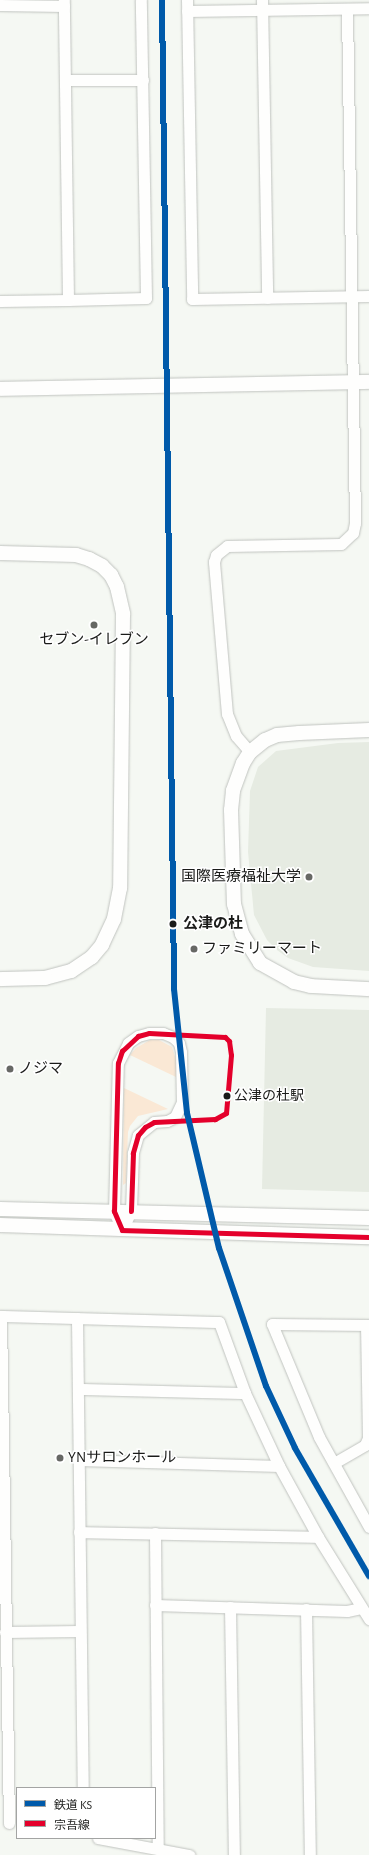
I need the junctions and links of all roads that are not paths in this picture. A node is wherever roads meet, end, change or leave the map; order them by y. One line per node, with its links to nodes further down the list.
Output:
1 (142, 0): 9 (street)
2 (64, 3): 3 (street); 8 (street)
3 (0, 5)
4 (187, 5): 5 (street); 12 (street)
5 (262, 5): 7 (street); 12 (street)
6 (369, 8): 7 (street)
7 (347, 9): 10 (street)
8 (64, 80): 9 (street); 13 (street)
9 (143, 80): 13 (street)
10 (350, 296): 11 (street); 12 (street); 15 (street)
11 (369, 296)
12 (267, 298)
13 (68, 300): 14 (street)
14 (0, 301)
15 (352, 382): 16 (street); 17 (street); 20 (street)
16 (369, 382)
17 (0, 389)
18 (0, 553): 21 (street)
19 (369, 730): 20 (street)
20 (250, 752): 22 (street)
21 (0, 979)
22 (369, 989)
23 (0, 1209): 24 (street)
24 (114, 1211): 25 (street); 25 (street); 28 (street)
25 (131, 1212): 26 (street); 28 (street)
26 (369, 1218)
27 (0, 1225): 28 (street)
28 (122, 1230): 29 (street)
29 (369, 1237)
30 (1, 1316): 31 (street); 42 (street)
31 (77, 1318): 33 (street); 34 (street)
32 (367, 1325): 36 (street); 36 (street)
33 (78, 1389): 34 (street); 35 (street)
34 (245, 1393): 37 (street)
35 (78, 1460): 37 (street); 39 (street)
36 (334, 1463): 38 (street)
37 (279, 1466): 41 (street)
38 (369, 1527)
39 (79, 1532): 40 (street); 48 (street)
40 (154, 1533): 41 (street); 43 (street)
41 (318, 1537): 45 (street)
42 (3, 1576): 49 (street)
43 (155, 1604): 44 (street); 53 (street)
44 (230, 1607): 46 (street); 55 (street)
45 (361, 1608): 46 (street); 47 (street)
46 (306, 1609): 56 (street)
47 (369, 1619)
48 (80, 1631): 49 (street); 50 (street)
49 (5, 1632): 51 (street)
50 (83, 1787)
51 (9, 1823)
52 (104, 1839): 53 (street)
53 (158, 1848): 54 (street)
54 (190, 1855)
55 (234, 1855)
56 (310, 1855)

